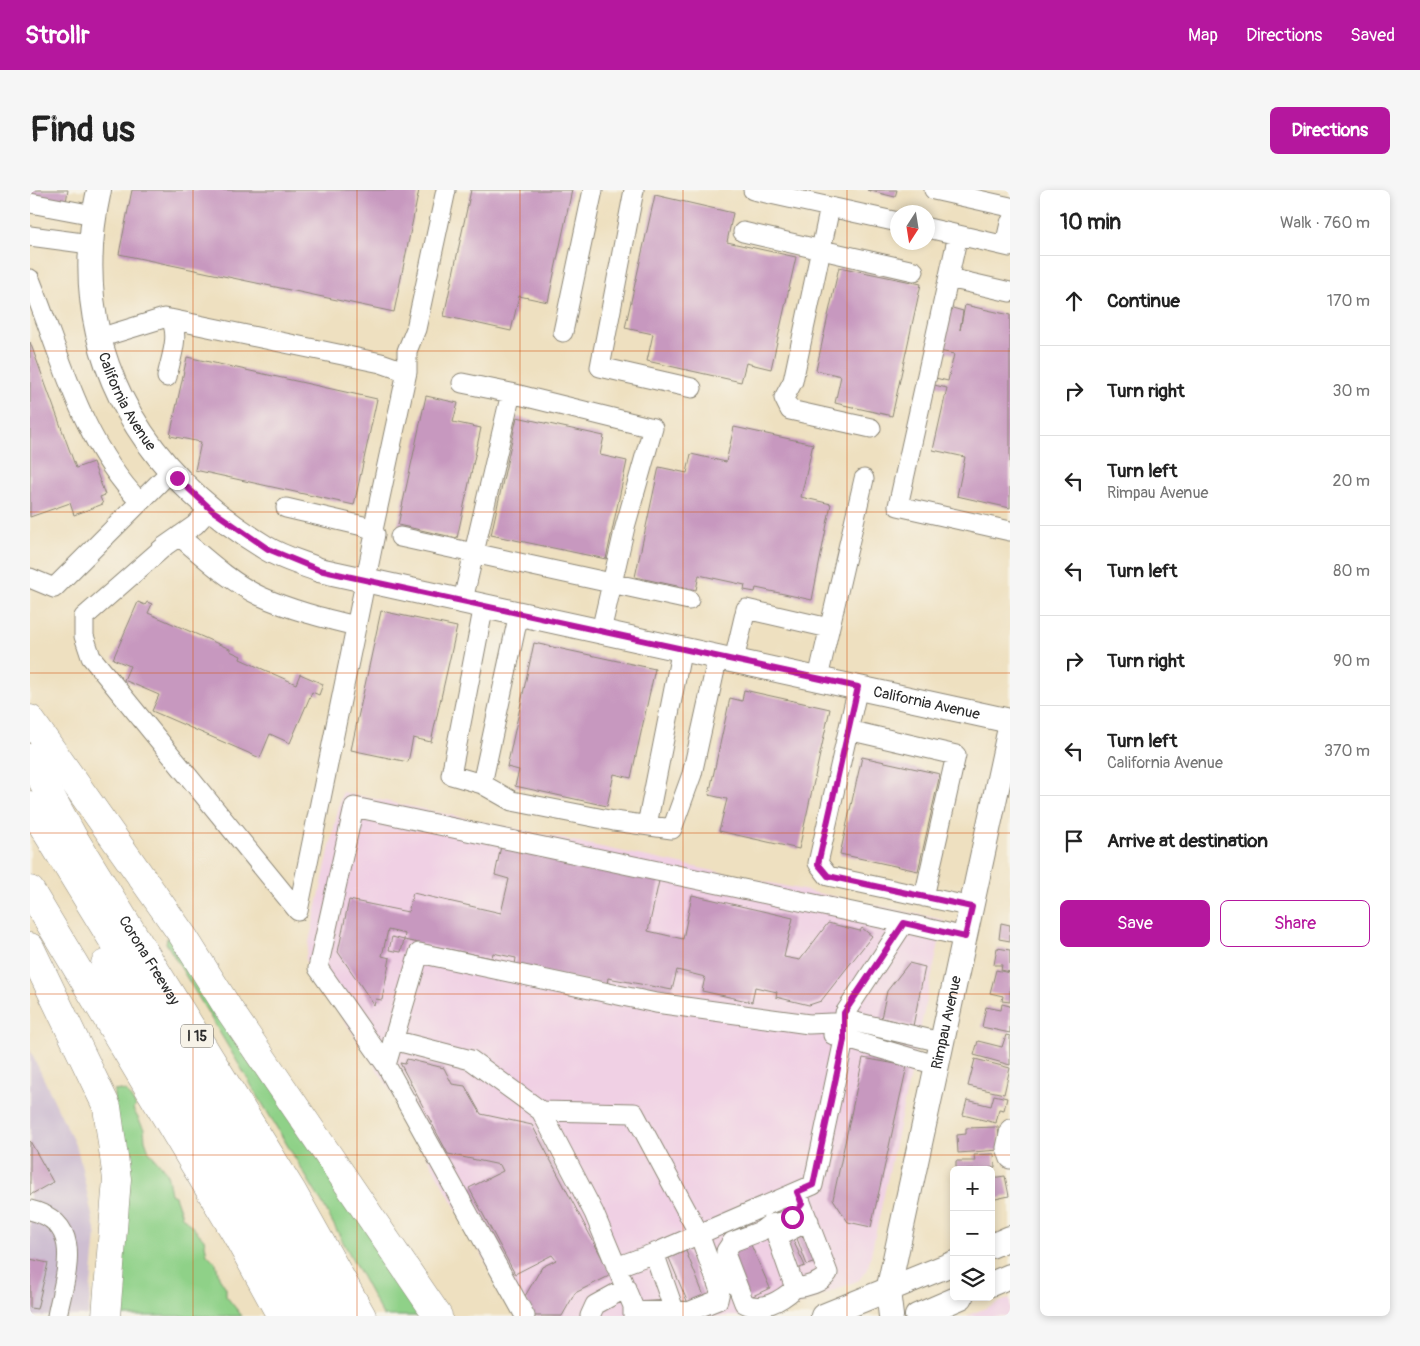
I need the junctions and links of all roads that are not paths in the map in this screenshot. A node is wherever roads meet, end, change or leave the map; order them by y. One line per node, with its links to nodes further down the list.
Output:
1 (99, 190): 11 (main road, California Avenue)
2 (446, 190): 28 (street)
3 (593, 190): 26 (street)
4 (634, 190): 31 (street)
5 (753, 190): 7 (street)
6 (934, 190): 10 (street)
7 (784, 193): 9 (street)
8 (30, 203): 11 (street)
9 (830, 207): 12 (street); 20 (street)
10 (1010, 207)
11 (94, 215): 18 (main road, California Avenue)
12 (890, 220)
13 (1010, 223): 19 (street)
14 (935, 230): 16 (street)
15 (743, 232): 20 (street)
16 (958, 235): 19 (street); 22 (street)
17 (30, 236): 18 (street)
18 (90, 244): 27 (main road, California Avenue)
19 (1007, 246)
20 (821, 249): 21 (street); 33 (street)
21 (914, 271)
22 (949, 278): 24 (street); 40 (street)
23 (30, 279): 36 (street)
24 (1010, 292)
25 (170, 319): 27 (street); 28 (street); 29 (street)
26 (563, 332)
27 (99, 338): 34 (main road, California Avenue)
28 (407, 372): 39 (street)
29 (167, 377)
30 (462, 383): 32 (street)
31 (692, 388)
32 (511, 393): 43 (street); 46 (street)
33 (870, 428)
34 (171, 470): 36 (street); 38 (main road, California Avenue)
35 (864, 480): 51 (street)
36 (140, 502): 44 (street)
37 (286, 508): 39 (street)
38 (210, 509): 41 (street); 45 (main road, California Avenue)
39 (373, 530): 45 (street)
40 (1010, 531)
41 (179, 536): 50 (street); 50 (street)
42 (400, 537): 43 (street)
43 (474, 552): 46 (street); 48 (street)
44 (30, 578)
45 (365, 580): 48 (main road, California Avenue); 50 (street)
46 (612, 584): 47 (street); 52 (street)
47 (689, 600)
48 (474, 603): 49 (main road, California Avenue); 62 (street)
49 (519, 613): 52 (main road, California Avenue); 62 (street)
50 (356, 626)
51 (829, 628): 54 (street); 55 (street)
52 (601, 631): 53 (main road, California Avenue)
53 (682, 648): 54 (main road, California Avenue); 65 (street)
54 (726, 658): 55 (main road, California Avenue); 65 (street)
55 (818, 678): 56 (main road, California Avenue)
56 (858, 687): 58 (main road, California Avenue); 60 (street)
57 (30, 719): 103 (highway)
58 (1010, 721)
59 (1010, 728): 63 (main road, Rimpau Avenue)
60 (848, 730): 68 (street); 68 (street)
61 (30, 758): 102 (highway, Corona Freeway / I 15)
62 (482, 784): 65 (street)
63 (1004, 786): 69 (main road, Rimpau Avenue)
64 (30, 805): 101 (highway)
65 (647, 825)
66 (30, 841): 100 (highway)
67 (30, 890): 99 (highway)
68 (924, 897): 69 (street)
69 (972, 907): 71 (main road, Rimpau Avenue)
70 (904, 923): 71 (street); 73 (street); 76 (street)
71 (965, 937): 75 (main road, Rimpau Avenue)
72 (30, 948): 98 (highway)
73 (844, 1031): 74 (street); 75 (street); 77 (street); 81 (street)
74 (393, 1040): 76 (street); 78 (street)
75 (941, 1042): 77 (main road, Rimpau Avenue)
76 (386, 1065): 104 (street)
77 (936, 1066): 93 (main road, Rimpau Avenue)
78 (541, 1111): 83 (street); 88 (street)
79 (1010, 1129): 80 (street)
80 (1010, 1159)
81 (803, 1206): 83 (street); 92 (street); 92 (street); 92 (street)
82 (30, 1210): 97 (street)
83 (699, 1234): 86 (street); 95 (street)
84 (1010, 1238): 85 (main road)
85 (995, 1244)
86 (654, 1253): 88 (street); 95 (street)
87 (950, 1265): 93 (main road)
88 (616, 1267): 91 (street)
89 (1010, 1276): 90 (main road)
90 (995, 1282)
91 (626, 1288): 96 (street); 105 (street)
92 (795, 1288)
93 (888, 1291): 106 (main road); 107 (main road, Rimpau Avenue)
94 (952, 1301): 108 (main road)
95 (674, 1310): 96 (street)
96 (633, 1314)
97 (57, 1316)
98 (106, 1316)
99 (281, 1316)
100 (308, 1316)
101 (337, 1316)
102 (362, 1316)
103 (438, 1316)
104 (525, 1316)
105 (590, 1316)
106 (823, 1316)
107 (891, 1316)
108 (917, 1316)

